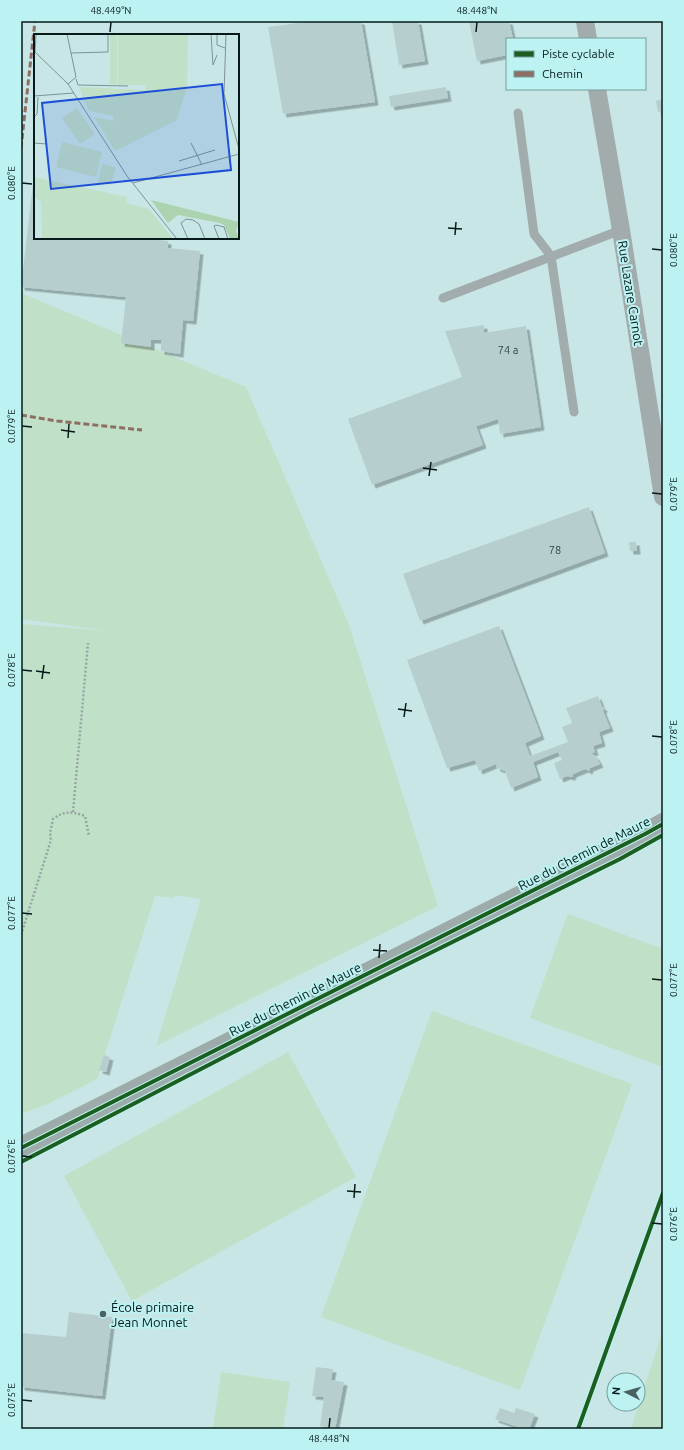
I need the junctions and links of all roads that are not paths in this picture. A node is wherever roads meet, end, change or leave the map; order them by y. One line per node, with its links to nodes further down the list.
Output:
1 (585, 21): 2 (street)
2 (588, 38)
3 (597, 90): 5 (street, Rue Lazare Carnot)
4 (518, 113): 6 (lane)
5 (621, 230): 6 (lane); 9 (street, Rue Lazare Carnot)
6 (551, 256): 7 (lane); 8 (lane)
7 (443, 298)
8 (574, 412)
9 (663, 497)
10 (663, 824): 11 (street, Rue du Chemin de Maure)
11 (21, 1148)

